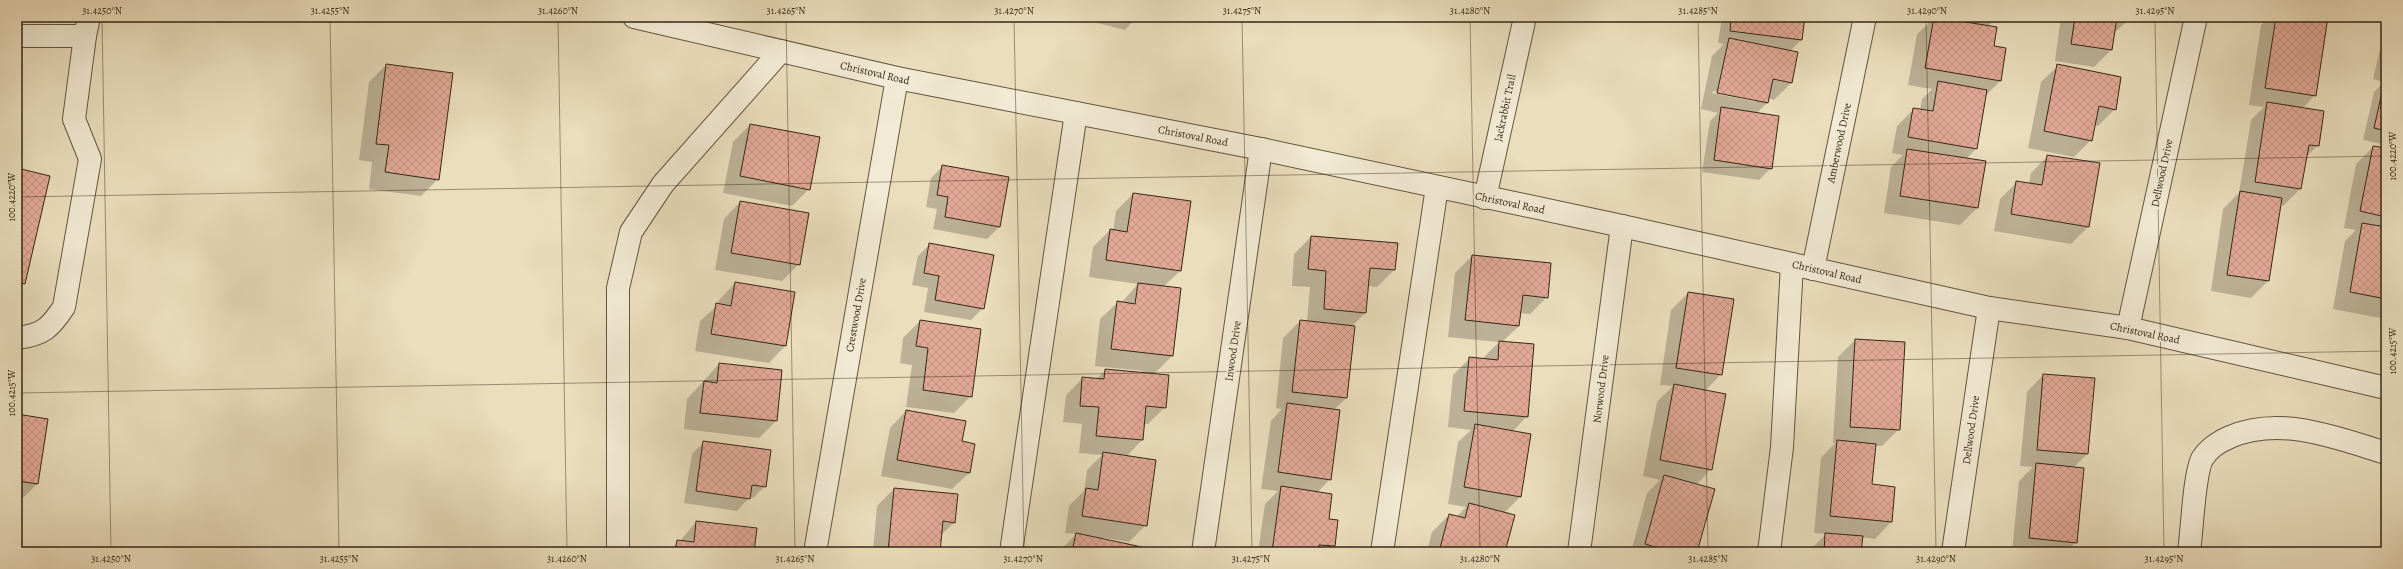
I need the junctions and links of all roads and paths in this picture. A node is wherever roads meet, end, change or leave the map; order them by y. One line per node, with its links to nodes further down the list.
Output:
1 (634, 17): 7 (street, Christoval Road)
2 (1525, 17): 12 (street, Jackrabbit Trail)
3 (1865, 17): 15 (street, Amberwood Drive)
4 (2196, 17): 17 (street, Dellwood Drive)
5 (87, 26): 6 (street); 18 (street)
6 (17, 36)
7 (781, 51): 8 (street, Christoval Road); 21 (street)
8 (897, 78): 9 (street, Christoval Road); 22 (street, Crestwood Drive)
9 (1076, 113): 10 (street, Christoval Road); 23 (street)
10 (1261, 149): 11 (street, Christoval Road); 24 (street, Inwood Drive)
11 (1437, 187): 12 (street, Christoval Road); 25 (street)
12 (1485, 198): 13 (street, Christoval Road)
13 (1622, 226): 14 (street, Christoval Road); 26 (street, Norwood Drive)
14 (1792, 264): 15 (street, Christoval Road); 27 (street)
15 (1813, 269): 16 (street, Christoval Road)
16 (1988, 308): 17 (street, Christoval Road); 28 (street, Dellwood Drive)
17 (2128, 328): 19 (street, Christoval Road)
18 (17, 338)
19 (2386, 388)
20 (2386, 453): 29 (street)
21 (618, 552)
22 (815, 552)
23 (1011, 552)
24 (1203, 552)
25 (1382, 552)
26 (1580, 552)
27 (1769, 552)
28 (1952, 552)
29 (2189, 552)

